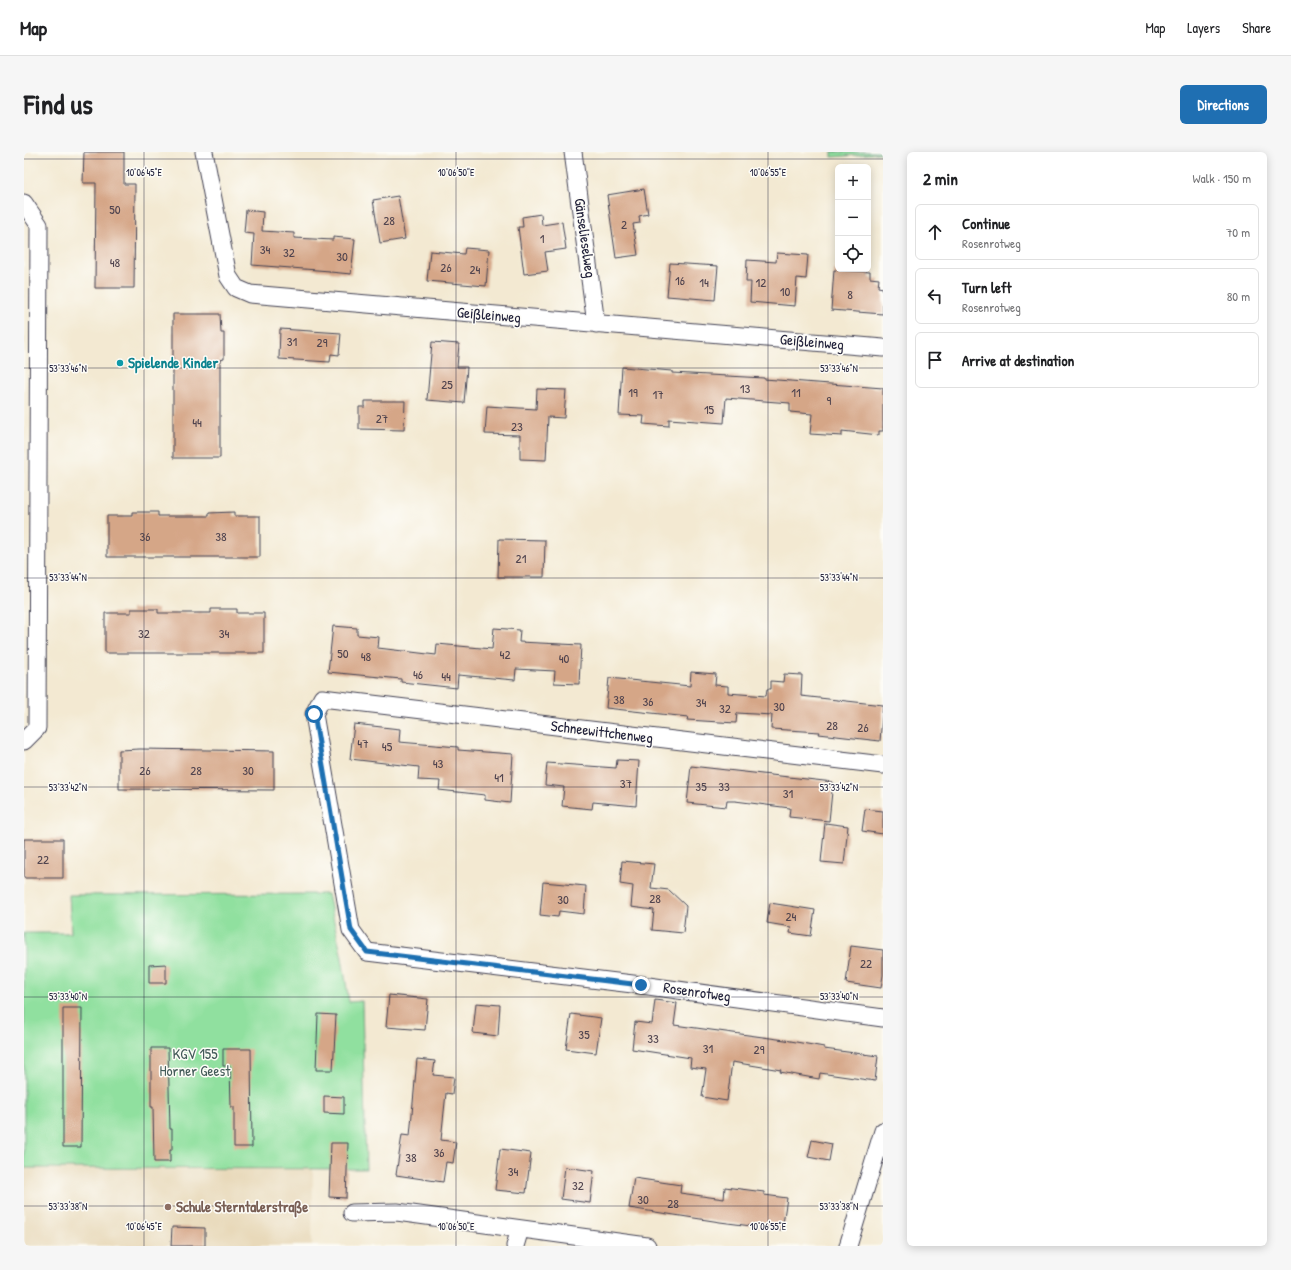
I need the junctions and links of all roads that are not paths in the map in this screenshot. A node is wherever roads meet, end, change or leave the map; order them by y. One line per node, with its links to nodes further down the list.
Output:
1 (204, 152): 4 (street, Geißleinweg)
2 (573, 152): 4 (street, Gänselieselweg)
3 (24, 203): 7 (street)
4 (596, 324): 5 (street, Geißleinweg)
5 (883, 348)
6 (322, 698): 8 (street, Schneewittchenweg); 9 (street, Rosenrotweg)
7 (24, 740)
8 (883, 765)
9 (883, 1018)
10 (883, 1131): 15 (street)
11 (352, 1214): 12 (street)
12 (520, 1228): 13 (street); 14 (street)
13 (515, 1246)
14 (647, 1246)
15 (848, 1246)

